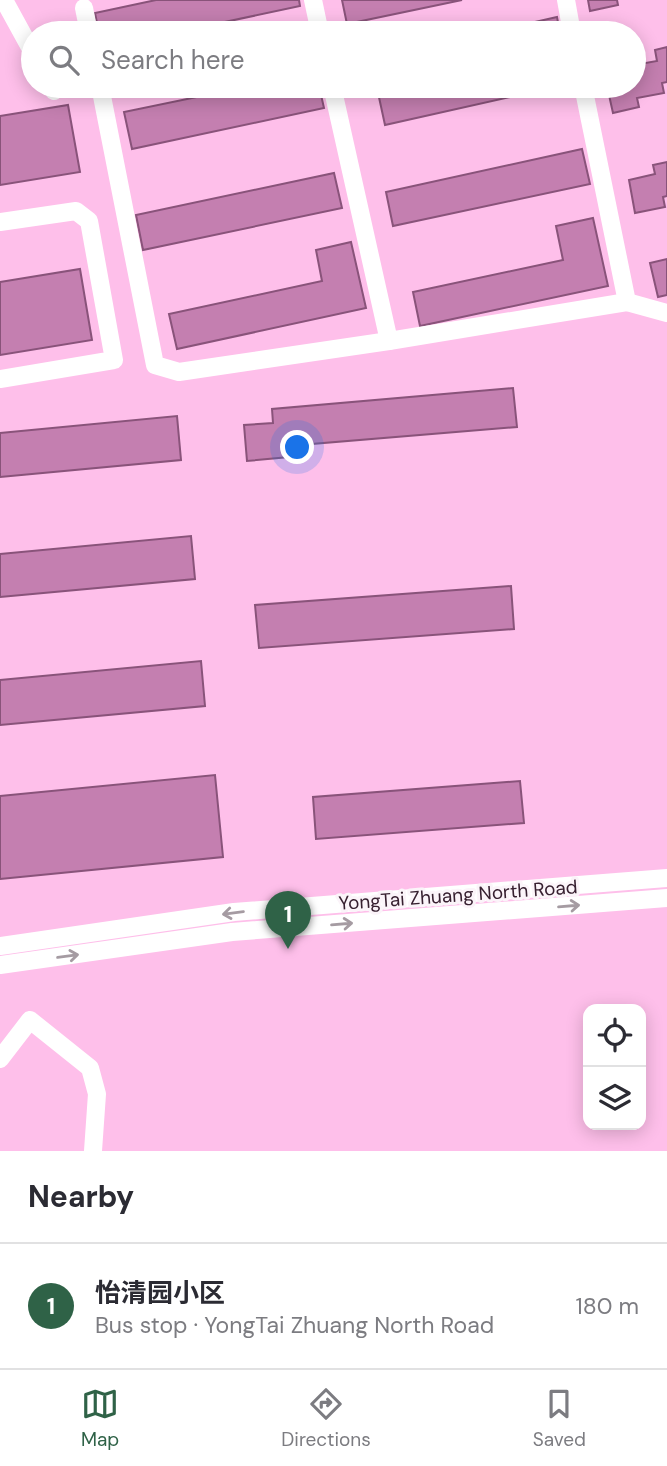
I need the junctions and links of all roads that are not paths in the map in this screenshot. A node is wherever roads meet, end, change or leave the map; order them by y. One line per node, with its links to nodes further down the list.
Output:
1 (4, 0): 8 (street)
2 (313, 0): 6 (street)
3 (566, 0): 7 (street)
4 (84, 8): 5 (street)
5 (87, 21)
6 (317, 21)
7 (570, 21)
8 (21, 31)
9 (102, 98): 15 (street)
10 (335, 98): 15 (street)
11 (585, 98): 13 (street)
12 (0, 222): 16 (street)
13 (627, 302): 14 (street); 15 (street)
14 (667, 313)
15 (389, 341)
16 (0, 379)
17 (667, 878): 19 (street, YongTai Zhuang North Road, one-way to 19)
18 (667, 898): 20 (street, YongTai Zhuang North Road, one-way to 18)
19 (0, 946)
20 (0, 965)
21 (0, 1059): 22 (street)
22 (93, 1151)

